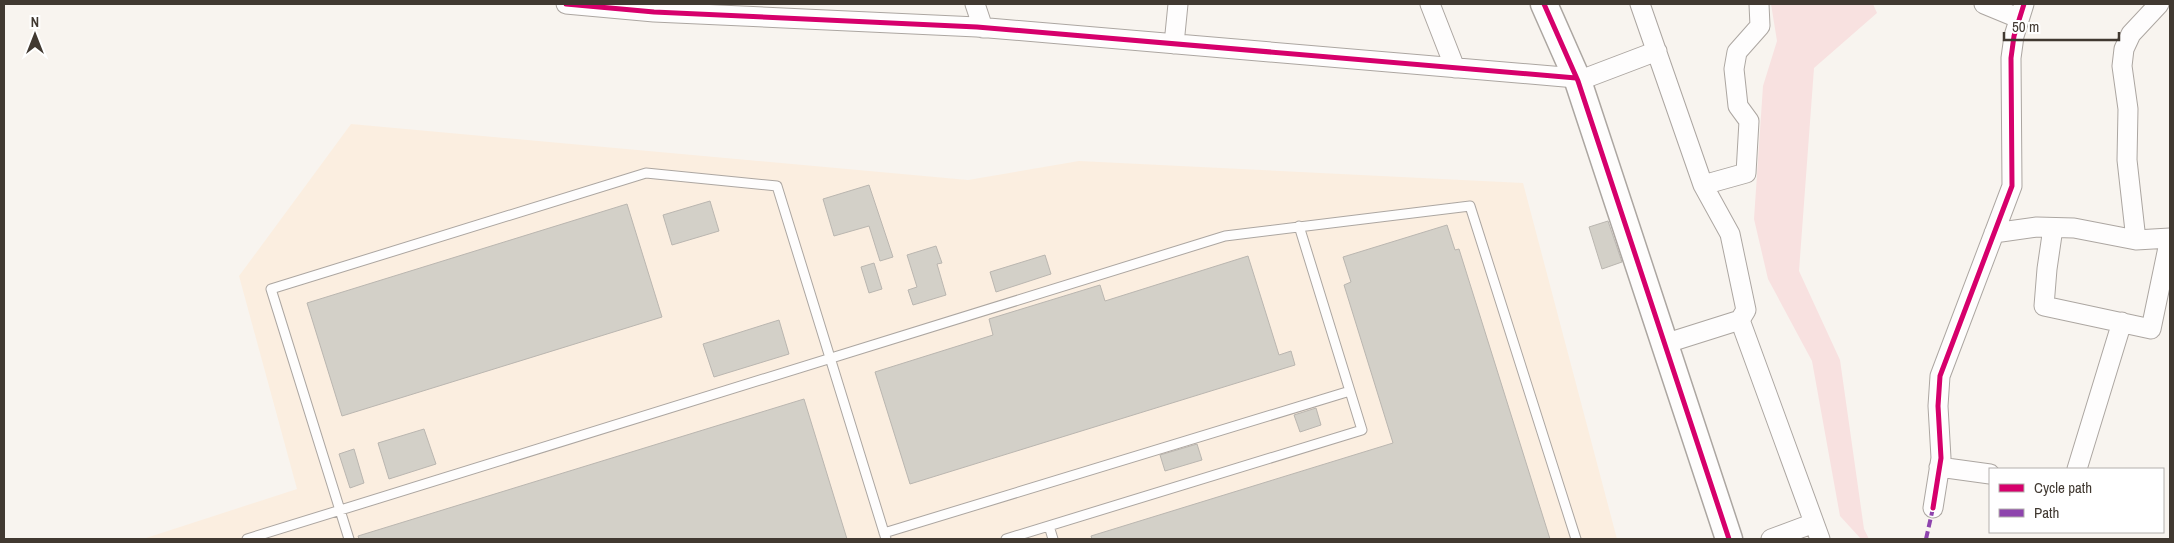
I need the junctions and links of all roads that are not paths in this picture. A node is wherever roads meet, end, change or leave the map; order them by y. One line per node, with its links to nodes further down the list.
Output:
1 (566, 4): 10 (street)
2 (975, 4): 12 (street)
3 (1178, 4): 13 (street)
4 (1430, 4): 15 (street)
5 (1544, 4): 16 (street)
6 (1640, 4): 14 (street)
7 (1759, 4): 17 (street)
8 (1984, 4): 11 (street)
9 (2159, 4): 22 (street)
10 (653, 8): 12 (street)
11 (2021, 11): 20 (street)
12 (982, 28): 13 (street)
13 (1174, 44): 15 (street)
14 (1657, 51): 16 (street); 17 (street)
15 (1455, 68): 16 (street)
16 (1577, 80): 25 (street)
17 (1703, 184): 23 (street)
18 (1298, 226): 26 (lane); 27 (lane); 40 (lane)
19 (2053, 228): 20 (street); 22 (street); 24 (street)
20 (1994, 233): 28 (street)
21 (2170, 238): 22 (street); 24 (street)
22 (2136, 240)
23 (1740, 320): 25 (street); 34 (street)
24 (2122, 322): 29 (street)
25 (1664, 344): 41 (street)
26 (830, 359): 32 (lane); 32 (lane); 35 (lane)
27 (1350, 391): 33 (lane); 35 (lane)
28 (1940, 467): 30 (street); 31 (street)
29 (2077, 468)
30 (1989, 474)
31 (1933, 508)
32 (340, 511): 36 (lane); 37 (lane)
33 (1049, 526): 38 (lane); 39 (lane)
34 (1817, 531): 42 (street)
35 (885, 536)
36 (247, 539)
37 (349, 539)
38 (1006, 539)
39 (1053, 539)
40 (1576, 539)
41 (1729, 539)
42 (1770, 539)

